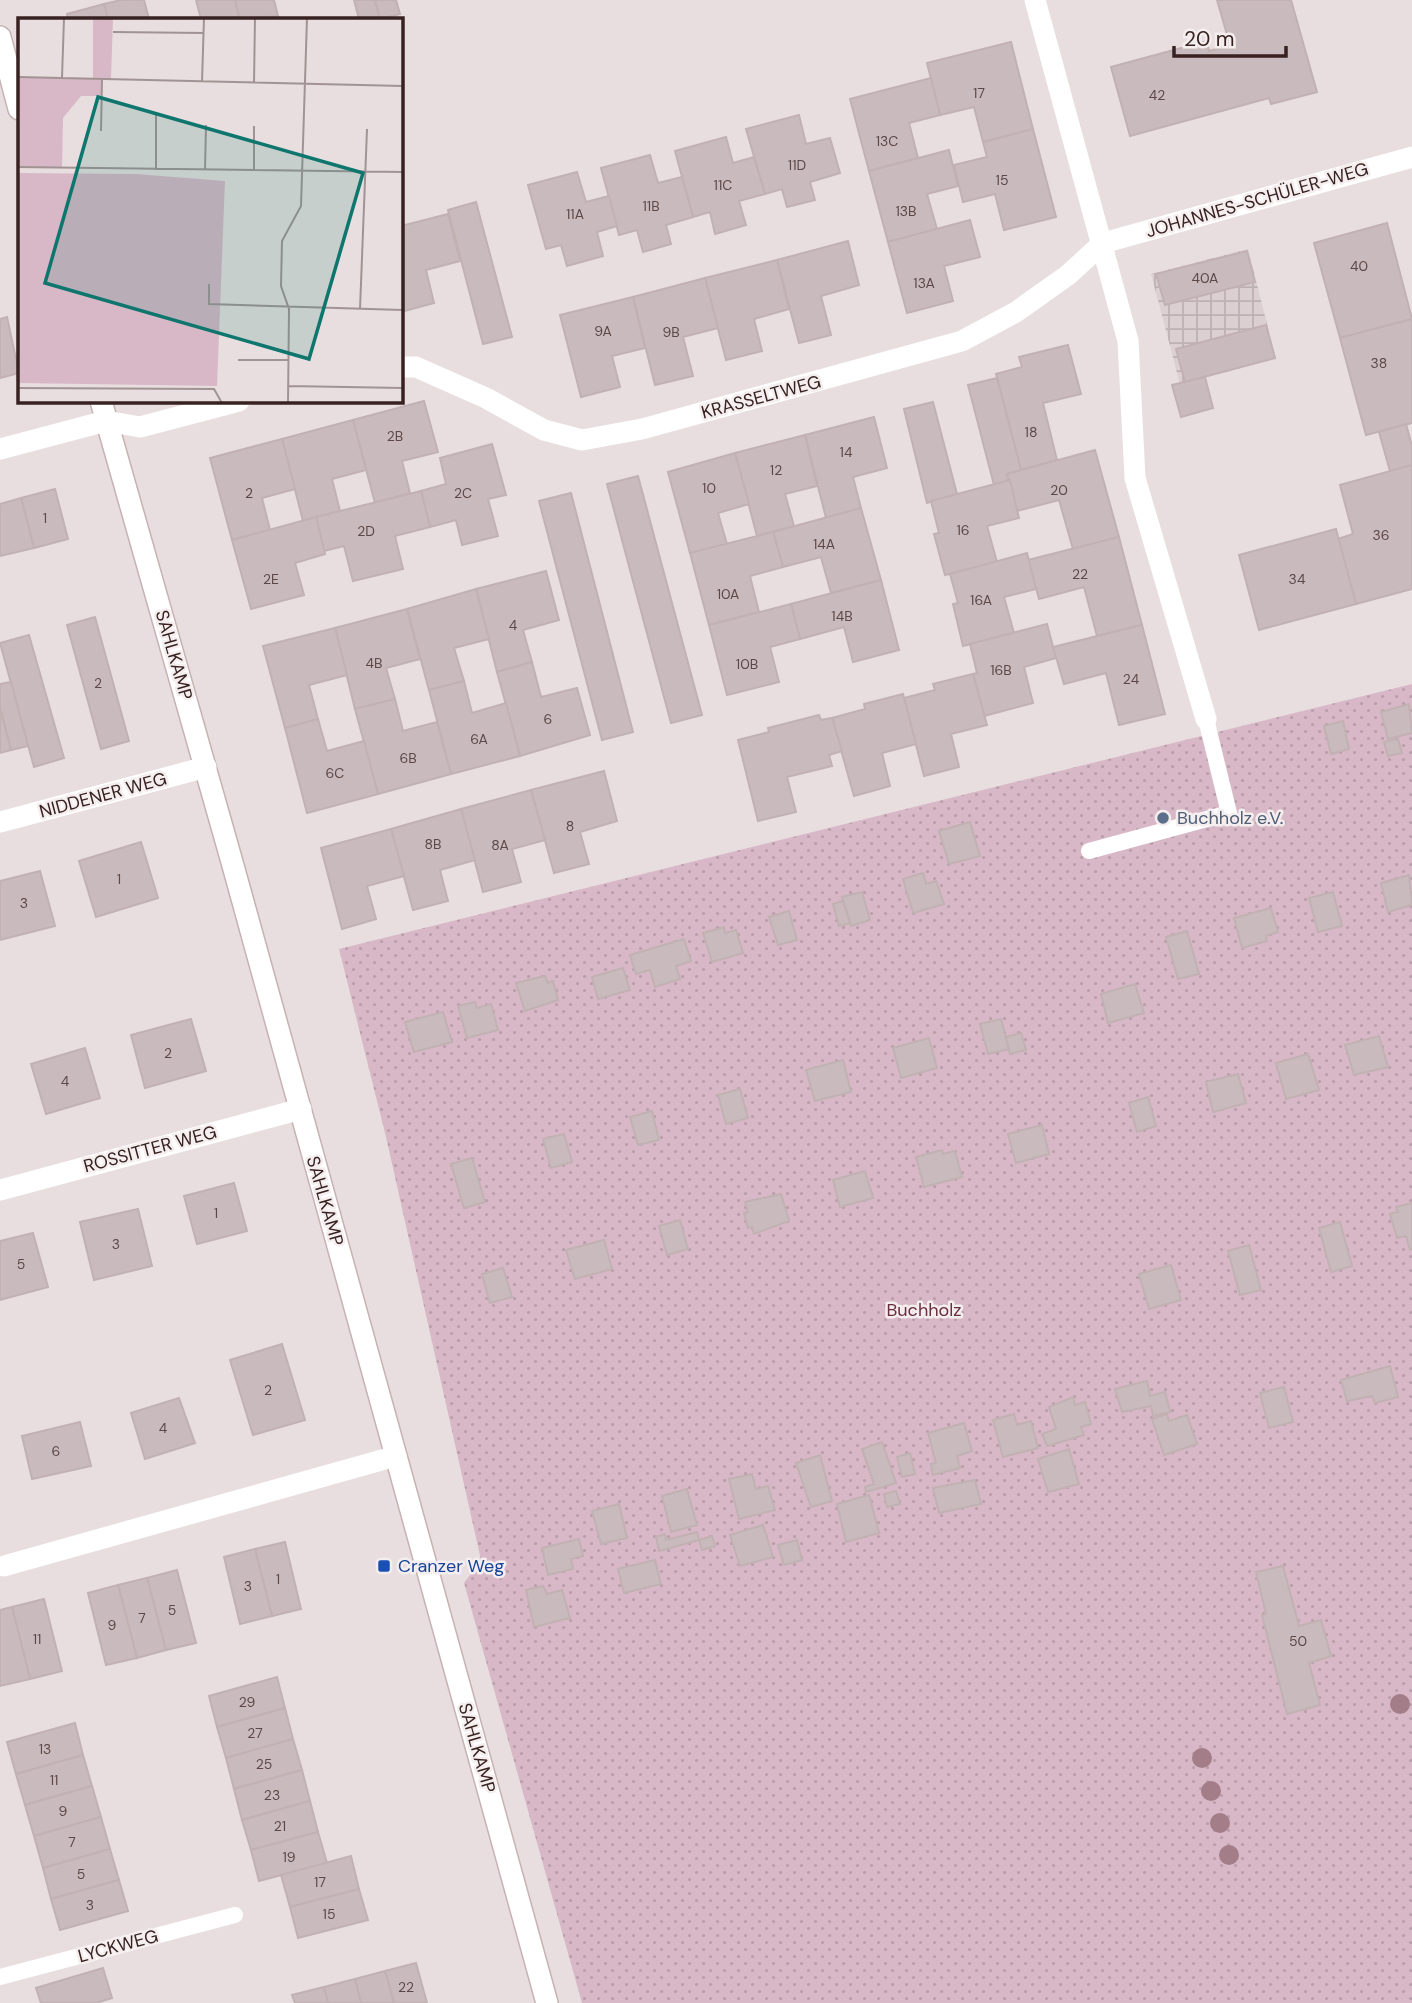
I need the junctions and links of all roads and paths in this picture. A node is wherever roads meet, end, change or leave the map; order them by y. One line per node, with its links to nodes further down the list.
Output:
1 (1035, 0): 5 (street)
2 (0, 37): 3 (street)
3 (18, 105)
4 (1412, 157): 5 (street, JOHANNES-SCHÜLER-WEG)
5 (1103, 243): 6 (street, KRASSELTWEG); 10 (street)
6 (402, 367)
7 (235, 402): 8 (street)
8 (104, 411): 9 (street); 11 (street, SAHLKAMP)
9 (0, 449)
10 (1206, 719): 13 (lane)
11 (206, 767): 12 (street, NIDDENER WEG); 14 (street, SAHLKAMP)
12 (0, 822)
13 (1089, 851)
14 (300, 1109): 15 (street, ROSSITTER WEG); 16 (street, SAHLKAMP)
15 (0, 1190)
16 (396, 1456): 17 (street); 20 (street, SAHLKAMP)
17 (4, 1566)
18 (235, 1915): 19 (lane, LYCKWEG)
19 (0, 1977)
20 (547, 2003)

